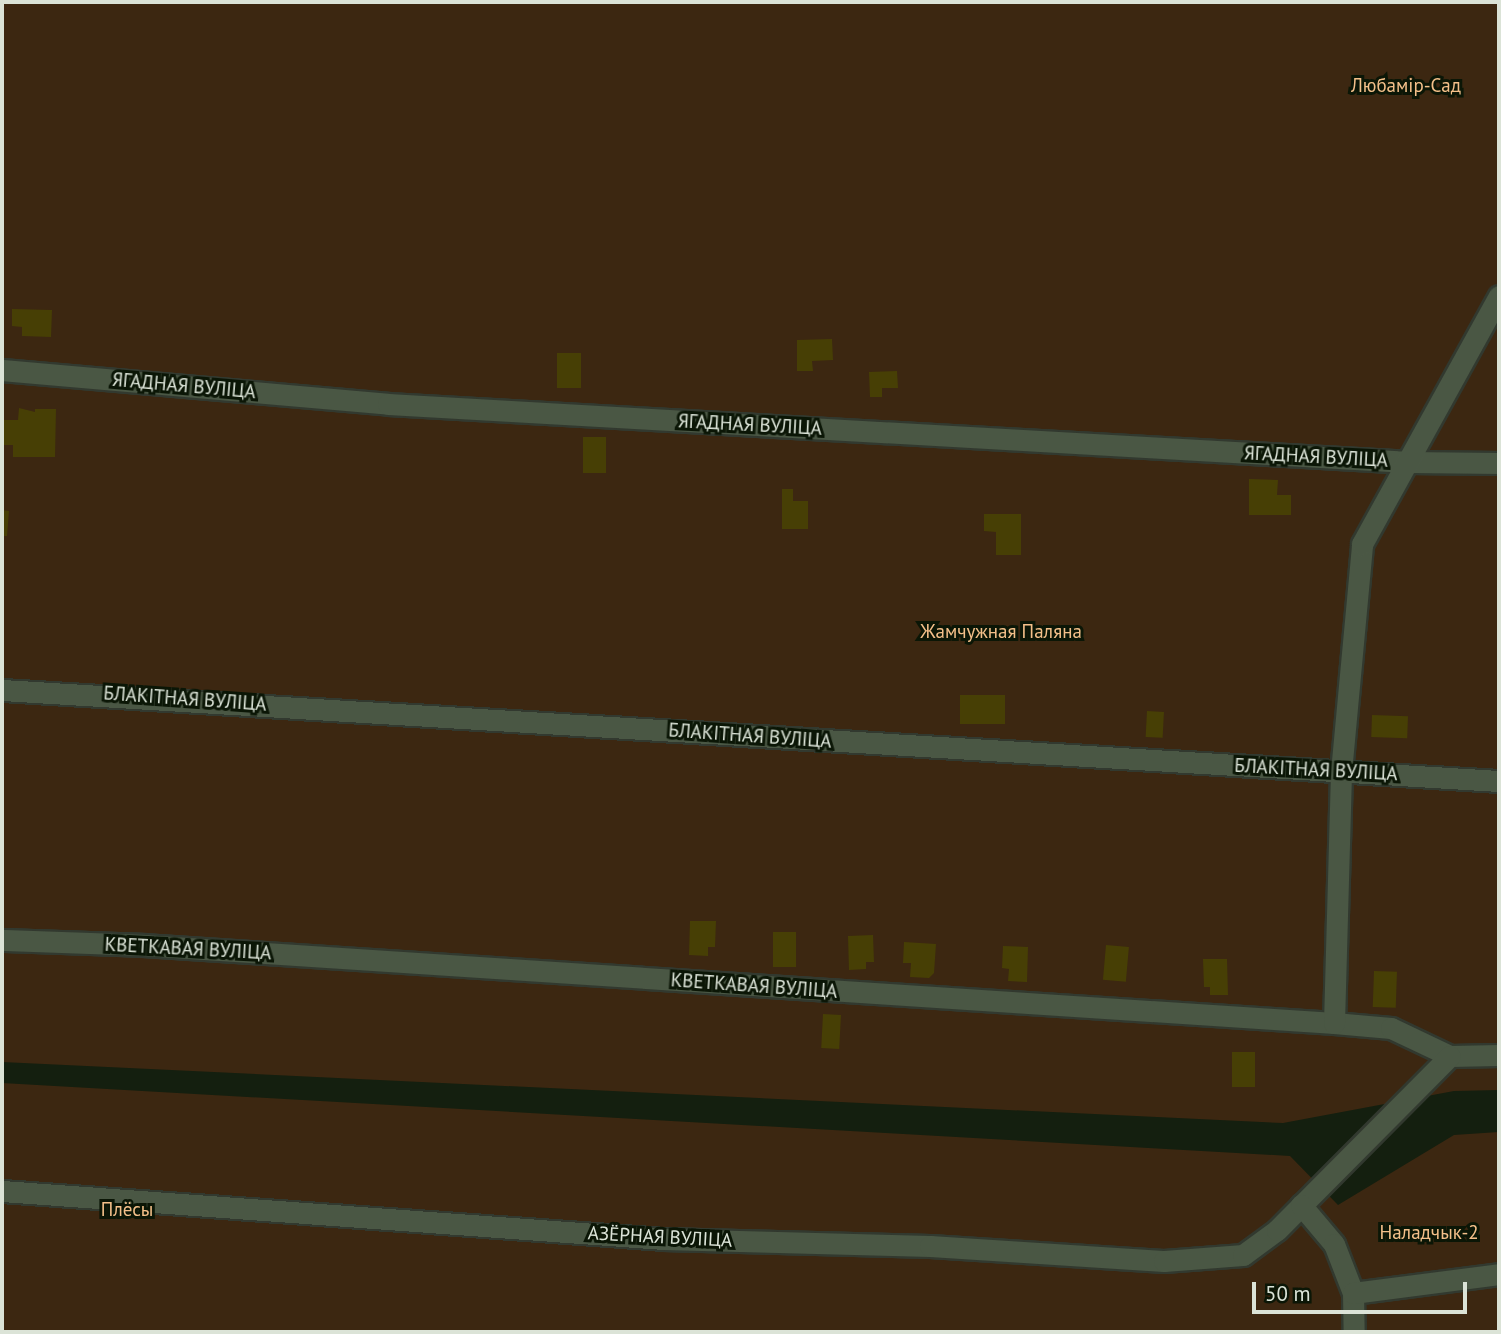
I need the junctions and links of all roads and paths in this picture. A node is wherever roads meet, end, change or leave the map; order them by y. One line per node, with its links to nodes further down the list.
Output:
1 (1499, 296): 3 (street)
2 (2, 370): 3 (street, ЯГАДНАЯ ВУЛІЦА)
3 (1408, 462): 4 (street, ЯГАДНАЯ ВУЛІЦА); 6 (street)
4 (1499, 463)
5 (2, 690): 6 (street, БЛАКІТНАЯ ВУЛІЦА)
6 (1341, 772): 7 (street, БЛАКІТНАЯ ВУЛІЦА); 9 (street)
7 (1499, 781)
8 (2, 940): 9 (street, КВЕТКАВАЯ ВУЛІЦА)
9 (1334, 1023): 11 (street, КВЕТКАВАЯ ВУЛІЦА)
10 (1499, 1055): 11 (street, КВЕТКАВАЯ ВУЛІЦА)
11 (1450, 1056): 13 (street, АЗЁРНАЯ ВУЛІЦА)
12 (2, 1191): 13 (street, АЗЁРНАЯ ВУЛІЦА)
13 (1301, 1205): 15 (street)
14 (1499, 1273): 15 (street)
15 (1353, 1293): 16 (street)
16 (1354, 1332)

